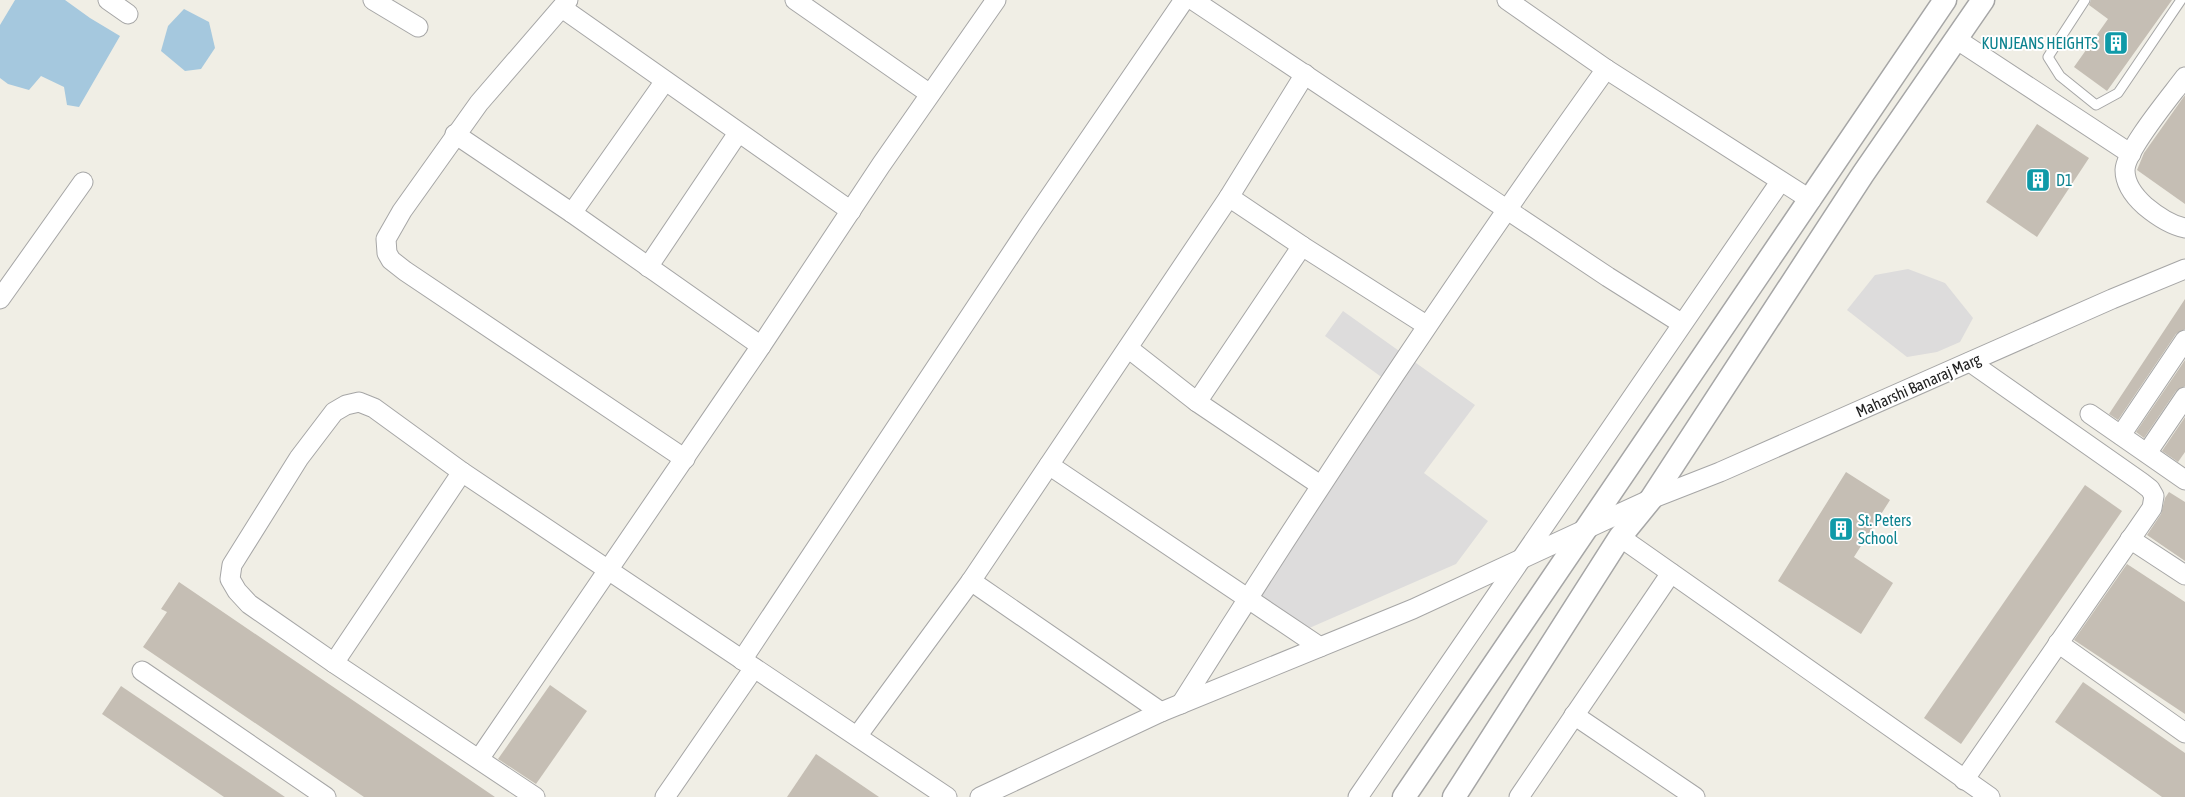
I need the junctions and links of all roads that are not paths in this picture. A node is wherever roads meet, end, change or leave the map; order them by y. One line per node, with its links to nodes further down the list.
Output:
1 (108, 0): 14 (street)
2 (373, 0): 15 (street)
3 (795, 0): 13 (street)
4 (996, 0): 21 (street)
5 (1184, 0): 67 (street)
6 (1192, 0): 18 (street)
7 (1507, 0): 17 (street)
8 (1945, 0): 28 (street)
9 (1984, 0): 16 (street)
10 (2085, 0): 11 (lane)
11 (2181, 0)
12 (565, 4): 20 (street); 23 (street)
13 (821, 7): 21 (street)
14 (128, 14)
15 (418, 28)
16 (1956, 39): 24 (street); 54 (street)
17 (1606, 69): 26 (street); 29 (street)
18 (1305, 74): 27 (street); 29 (street)
19 (2185, 77): 24 (street)
20 (665, 81): 22 (street); 31 (street)
21 (930, 94): 30 (street)
22 (738, 133): 30 (street); 34 (street)
23 (456, 134): 31 (street); 49 (street)
24 (2131, 154): 32 (street)
25 (83, 182): 36 (street)
26 (1780, 182): 28 (street); 38 (street)
27 (1229, 198): 33 (street); 42 (street)
28 (1811, 200): 55 (street)
29 (1506, 208): 38 (street); 39 (street)
30 (850, 212): 41 (street)
31 (572, 213): 34 (street)
32 (2185, 228)
33 (1302, 246): 39 (street); 45 (street)
34 (648, 267): 41 (street)
35 (2185, 269): 43 (street, Maharshi Banaraj Marg)
36 (7, 273): 37 (street)
37 (0, 299)
38 (1681, 323): 58 (street)
39 (1426, 325): 53 (street)
40 (2185, 340): 47 (street)
41 (761, 346): 49 (street)
42 (1128, 348): 45 (street); 50 (street)
43 (1970, 362): 54 (street, Maharshi Banaraj Marg); 57 (street)
44 (2185, 397): 48 (street)
45 (1197, 402): 53 (street)
46 (2090, 414): 47 (street)
47 (2121, 435): 48 (street)
48 (2147, 453): 52 (street)
49 (685, 459): 59 (street)
50 (1049, 465): 62 (street); 63 (street)
51 (462, 472): 59 (street); 66 (street); 66 (street)
52 (2182, 473)
53 (1320, 485): 63 (street)
54 (1651, 499): 55 (street, Maharshi Banaraj Marg); 56 (street)
55 (1588, 529): 58 (street, Maharshi Banaraj Marg); 82 (street)
56 (1620, 537): 60 (street); 83 (street)
57 (2130, 538): 61 (street); 64 (street)
58 (1523, 559): 65 (street, Maharshi Banaraj Marg); 81 (street)
59 (609, 571): 67 (street); 74 (street)
60 (1671, 573): 71 (street); 75 (street)
61 (2185, 575)
62 (971, 581): 70 (street); 73 (street)
63 (1248, 598): 65 (street); 69 (street)
64 (2058, 643): 72 (street); 75 (street)
65 (1320, 647): 69 (street, Maharshi Banaraj Marg)
66 (334, 663): 74 (street)
67 (748, 664): 73 (street); 78 (street)
68 (142, 671): 76 (street)
69 (1181, 704): 70 (street, Maharshi Banaraj Marg)
70 (1161, 712): 80 (street, Maharshi Banaraj Marg)
71 (1574, 715): 84 (street); 85 (street)
72 (2185, 733)
73 (858, 735): 79 (street)
74 (479, 759): 77 (street)
75 (1964, 780): 86 (street)
76 (326, 797)
77 (535, 797)
78 (665, 797)
79 (947, 797)
80 (980, 797)
81 (1358, 797)
82 (1404, 797)
83 (1454, 797)
84 (1519, 797)
85 (1696, 797)
86 (1990, 797)

